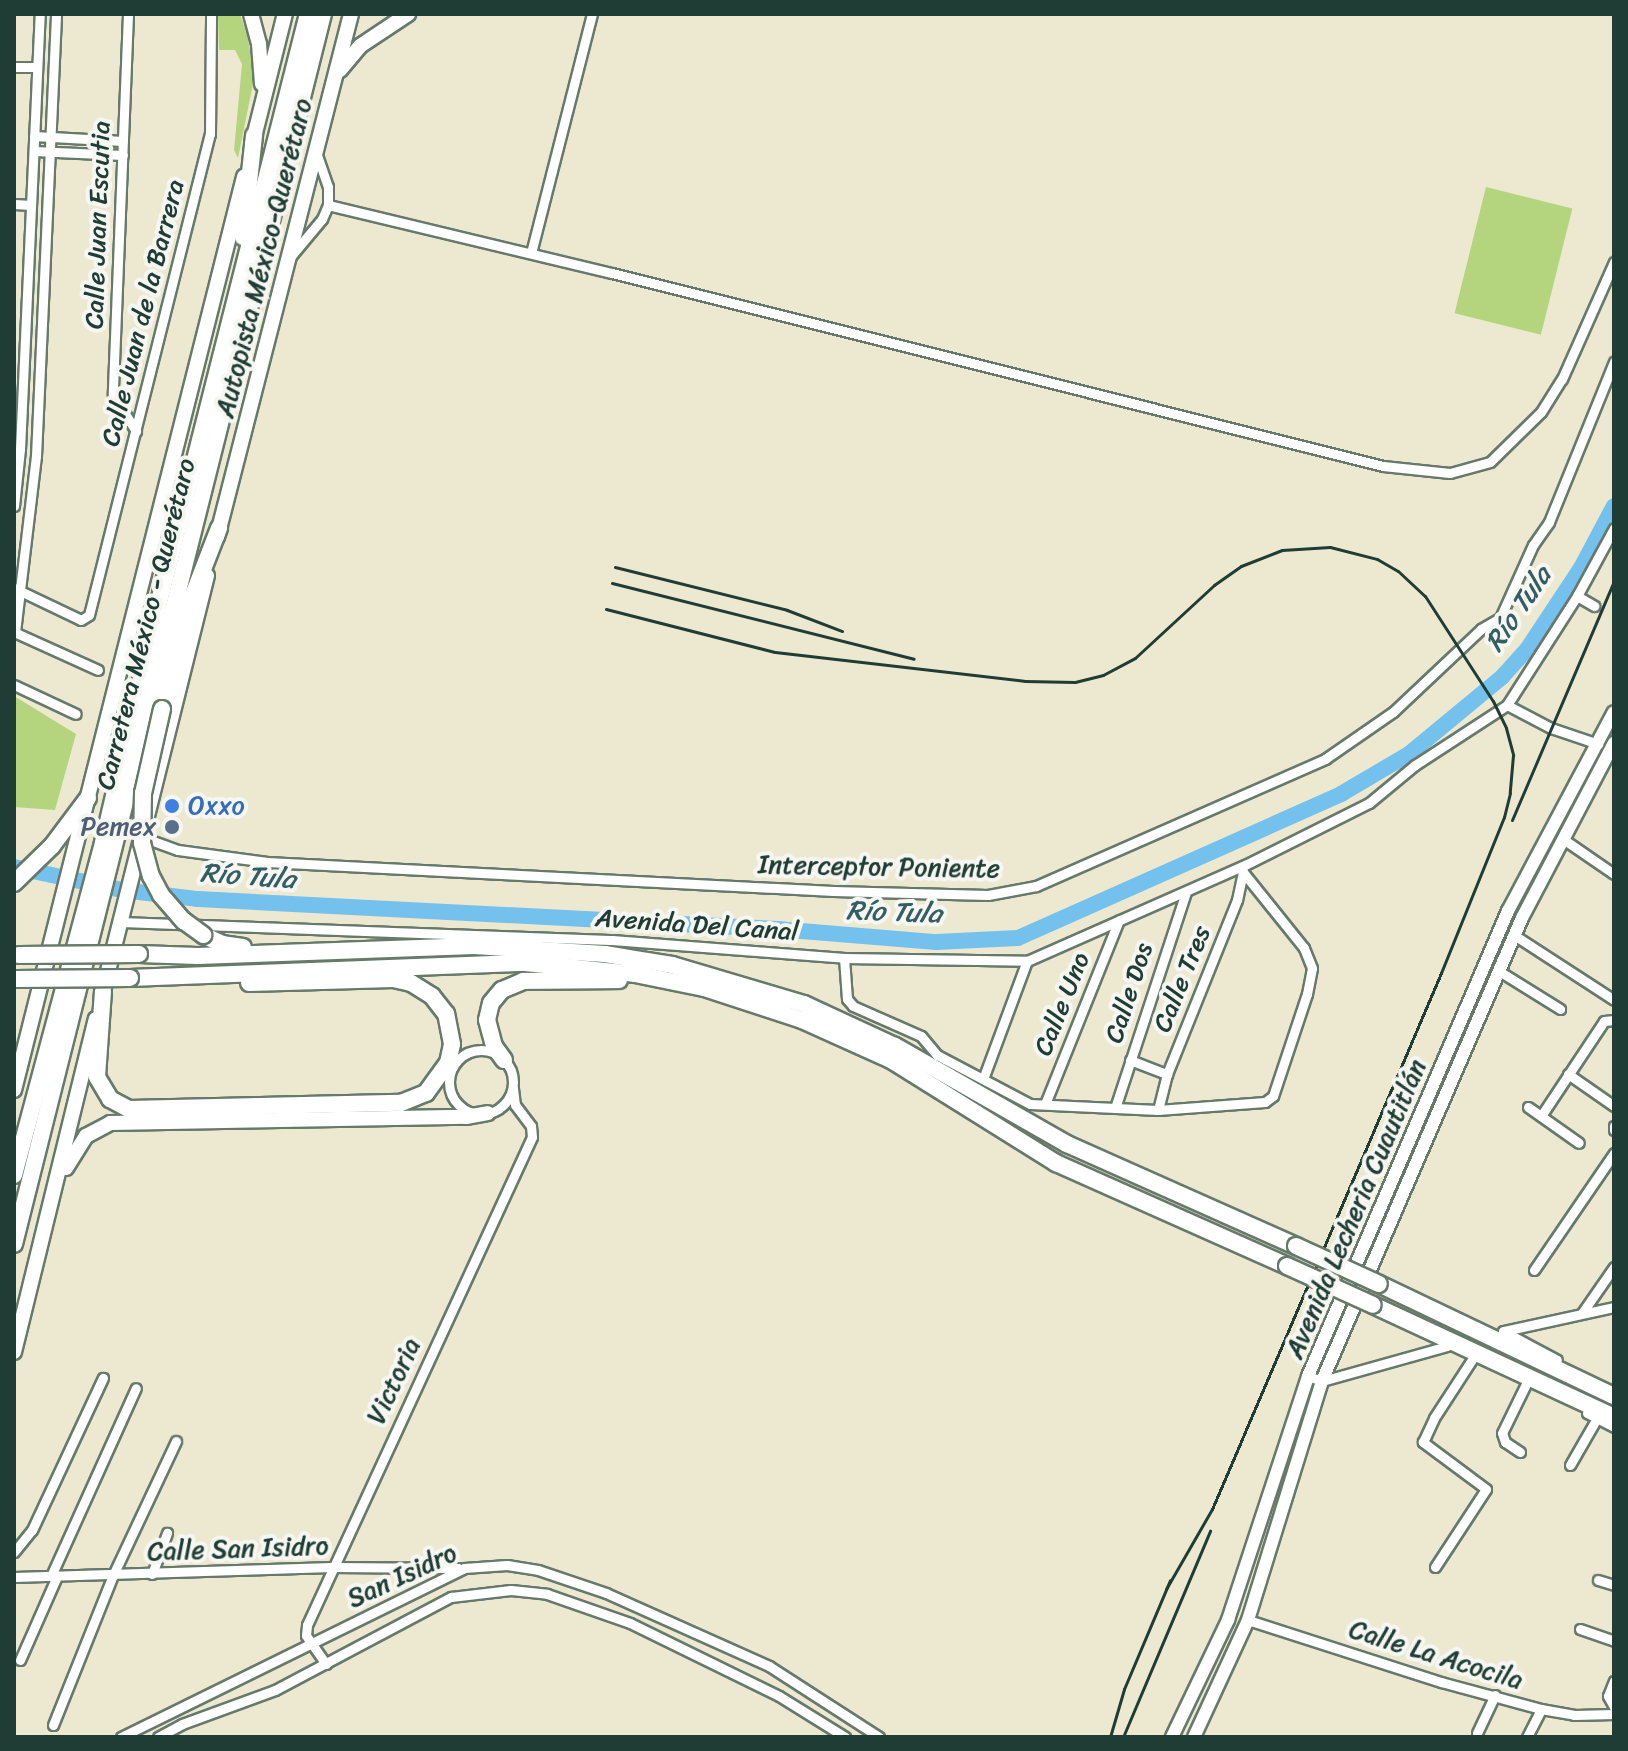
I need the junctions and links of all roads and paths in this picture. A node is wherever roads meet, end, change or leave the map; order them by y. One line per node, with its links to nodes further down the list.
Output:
1 (128, 14): 19 (street, Calle Juan Escutia)
2 (211, 14): 36 (street, Calle Juan de la Barrera)
3 (251, 14): 15 (main road)
4 (285, 14): 15 (main road, Autopista México-Querétaro)
5 (308, 14): 30 (highway, Carretera México - Querétaro)
6 (323, 14): 56 (highway, Carretera México - Querétaro)
7 (351, 14): 14 (main road, Autopista México-Querétaro)
8 (408, 14): 14 (main road)
9 (592, 14): 27 (street)
10 (40, 15): 11 (street); 13 (street)
11 (56, 15): 18 (street)
12 (14, 67): 13 (street)
13 (37, 67): 16 (street)
14 (335, 77): 20 (main road, Autopista México-Querétaro)
15 (263, 99): 17 (main road, Autopista México-Querétaro)
16 (34, 136): 18 (street); 21 (street)
17 (254, 136): 30 (highway); 52 (main road, Autopista México-Querétaro)
18 (53, 137): 19 (street); 22 (street)
19 (123, 141): 23 (street, Calle Juan Escutia)
20 (314, 147): 26 (street); 28 (main road, Autopista México-Querétaro)
21 (34, 151): 22 (street); 25 (street)
22 (52, 152): 23 (street); 32 (street)
23 (123, 155): 36 (street, Calle Juan Escutia)
24 (14, 204): 25 (street)
25 (31, 205): 31 (street)
26 (328, 205): 27 (street); 28 (street)
27 (531, 253): 29 (street)
28 (286, 261): 38 (main road, Autopista México-Querétaro)
29 (1614, 262)
30 (232, 321): 56 (highway, Carretera México - Querétaro)
31 (25, 348): 32 (street); 34 (street)
32 (42, 349): 35 (street)
33 (1614, 362): 54 (street, Interceptor Poniente)
34 (24, 364): 35 (street); 37 (street)
35 (41, 365): 40 (street)
36 (136, 431): 41 (street, Calle Juan de la Barrera)
37 (14, 506)
38 (219, 528): 54 (main road, Autopista México-Querétaro); 65 (highway, bridge)
39 (1614, 528): 42 (street, Avenida Del Canal)
40 (18, 573): 41 (street)
41 (18, 589): 44 (street)
42 (1577, 596): 43 (street); 47 (street, Avenida Del Canal)
43 (1594, 606)
44 (15, 632): 45 (street)
45 (98, 670)
46 (14, 685): 49 (street)
47 (1507, 705): 51 (street); 57 (street, Avenida Del Canal)
48 (1614, 712): 51 (main road, Avenida Lecheria Cuautitlán)
49 (76, 714)
50 (1614, 743): 55 (main road, Avenida Lecheria Cuautitlán)
51 (1598, 744): 104 (main road, Avenida Lecheria Cuautitlán)
52 (88, 798): 53 (highway)
53 (72, 832): 59 (highway); 84 (main road)
54 (142, 837): 62 (main road, Autopista México-Querétaro)
55 (1563, 839): 58 (street); 64 (main road, Avenida Lecheria Cuautitlán)
56 (109, 844): 61 (highway, Carretera México - Querétaro)
57 (1244, 868): 60 (street, Avenida Del Canal); 80 (street, Calle Tres); 89 (street)
58 (1614, 874)
59 (14, 883)
60 (1186, 892): 63 (street, Avenida Del Canal); 78 (street, Calle Dos)
61 (93, 905): 95 (highway, Carretera México - Querétaro); 97 (highway, Carretera México - Querétaro)
62 (120, 918): 67 (street, Avenida Del Canal); 72 (main road, Autopista México-Querétaro)
63 (1119, 920): 68 (street, Avenida Del Canal); 85 (street, Calle Uno)
64 (1514, 935): 69 (main road, Avenida Lecheria Cuautitlán); 74 (street)
65 (280, 953): 66 (highway, bridge); 110 (highway, bridge)
66 (16, 955)
67 (844, 958): 68 (street, Avenida Del Canal); 82 (street)
68 (1027, 961): 82 (street)
69 (1499, 971): 75 (street); 106 (main road, Avenida Lecheria Cuautitlán)
70 (176, 977): 71 (highway, bridge); 73 (highway); 79 (highway)
71 (15, 979)
72 (103, 991): 79 (highway); 96 (main road, Autopista México-Querétaro)
73 (734, 997): 77 (highway); 111 (highway, bridge)
74 (1614, 1000)
75 (1560, 1009)
76 (1614, 1020): 81 (street)
77 (504, 1060): 79 (street); 83 (street)
78 (1130, 1060): 80 (street); 88 (street, Calle Dos)
79 (448, 1071): 90 (street)
80 (1167, 1074): 89 (street, Calle Tres)
81 (1568, 1074): 86 (street); 91 (street)
82 (983, 1079): 85 (street)
83 (513, 1088): 90 (street); 92 (street, Victoria)
84 (14, 1090)
85 (1045, 1104): 88 (street)
86 (1614, 1106)
87 (1528, 1107): 91 (street)
88 (1115, 1108): 89 (street)
89 (1158, 1110)
90 (491, 1112): 92 (street); 96 (main road)
91 (1541, 1116): 93 (street)
92 (523, 1117): 119 (street, Victoria)
93 (1579, 1143)
94 (1614, 1153): 99 (street)
95 (14, 1175)
96 (52, 1201): 102 (main road, Autopista México-Querétaro)
97 (14, 1244)
98 (1614, 1267): 101 (street)
99 (1534, 1270)
100 (1614, 1307): 101 (street)
101 (1582, 1313): 109 (street)
102 (14, 1352)
103 (1473, 1358): 106 (street); 107 (street); 120 (street)
104 (1308, 1376): 106 (street); 145 (main road, Avenida Lecheria Cuautitlán)
105 (103, 1378): 118 (street)
106 (1322, 1381): 128 (main road, Avenida Lecheria Cuautitlán)
107 (1527, 1382): 112 (street); 115 (street)
108 (136, 1388): 124 (street)
109 (1614, 1389)
110 (1614, 1396)
111 (1614, 1417)
112 (1597, 1418): 113 (street); 116 (street)
113 (1614, 1427)
114 (176, 1441): 123 (street)
115 (1520, 1452)
116 (1570, 1465)
117 (167, 1533): 122 (street)
118 (14, 1552)
119 (332, 1567): 121 (street, Calle San Isidro); 122 (street, Calle San Isidro); 131 (street, Victoria)
120 (1435, 1567)
121 (464, 1568): 131 (street, San Isidro); 144 (street, San Isidro)
122 (152, 1574): 123 (street, Calle San Isidro)
123 (113, 1575): 124 (street, Calle San Isidro); 139 (street)
124 (54, 1576): 125 (street, Calle San Isidro); 132 (street)
125 (14, 1577)
126 (1598, 1580): 127 (street)
127 (1614, 1585)
128 (1248, 1620): 135 (street, Calle La Acocila); 146 (main road, Avenida Lecheria Cuautitlán)
129 (1580, 1629): 130 (street)
130 (1614, 1641)
131 (312, 1643): 133 (street); 141 (street, San Isidro)
132 (20, 1660)
133 (326, 1664): 142 (street, San Isidro); 143 (street, San Isidro)
134 (1614, 1681): 136 (street)
135 (1495, 1695): 137 (street, Calle La Acocila); 140 (street)
136 (1614, 1707)
137 (1541, 1709): 138 (street, Calle La Acocila); 147 (street)
138 (1614, 1714)
139 (53, 1725)
140 (1477, 1733)
141 (121, 1737)
142 (158, 1737)
143 (845, 1737)
144 (879, 1737)
145 (1172, 1737)
146 (1194, 1737)
147 (1527, 1737)

